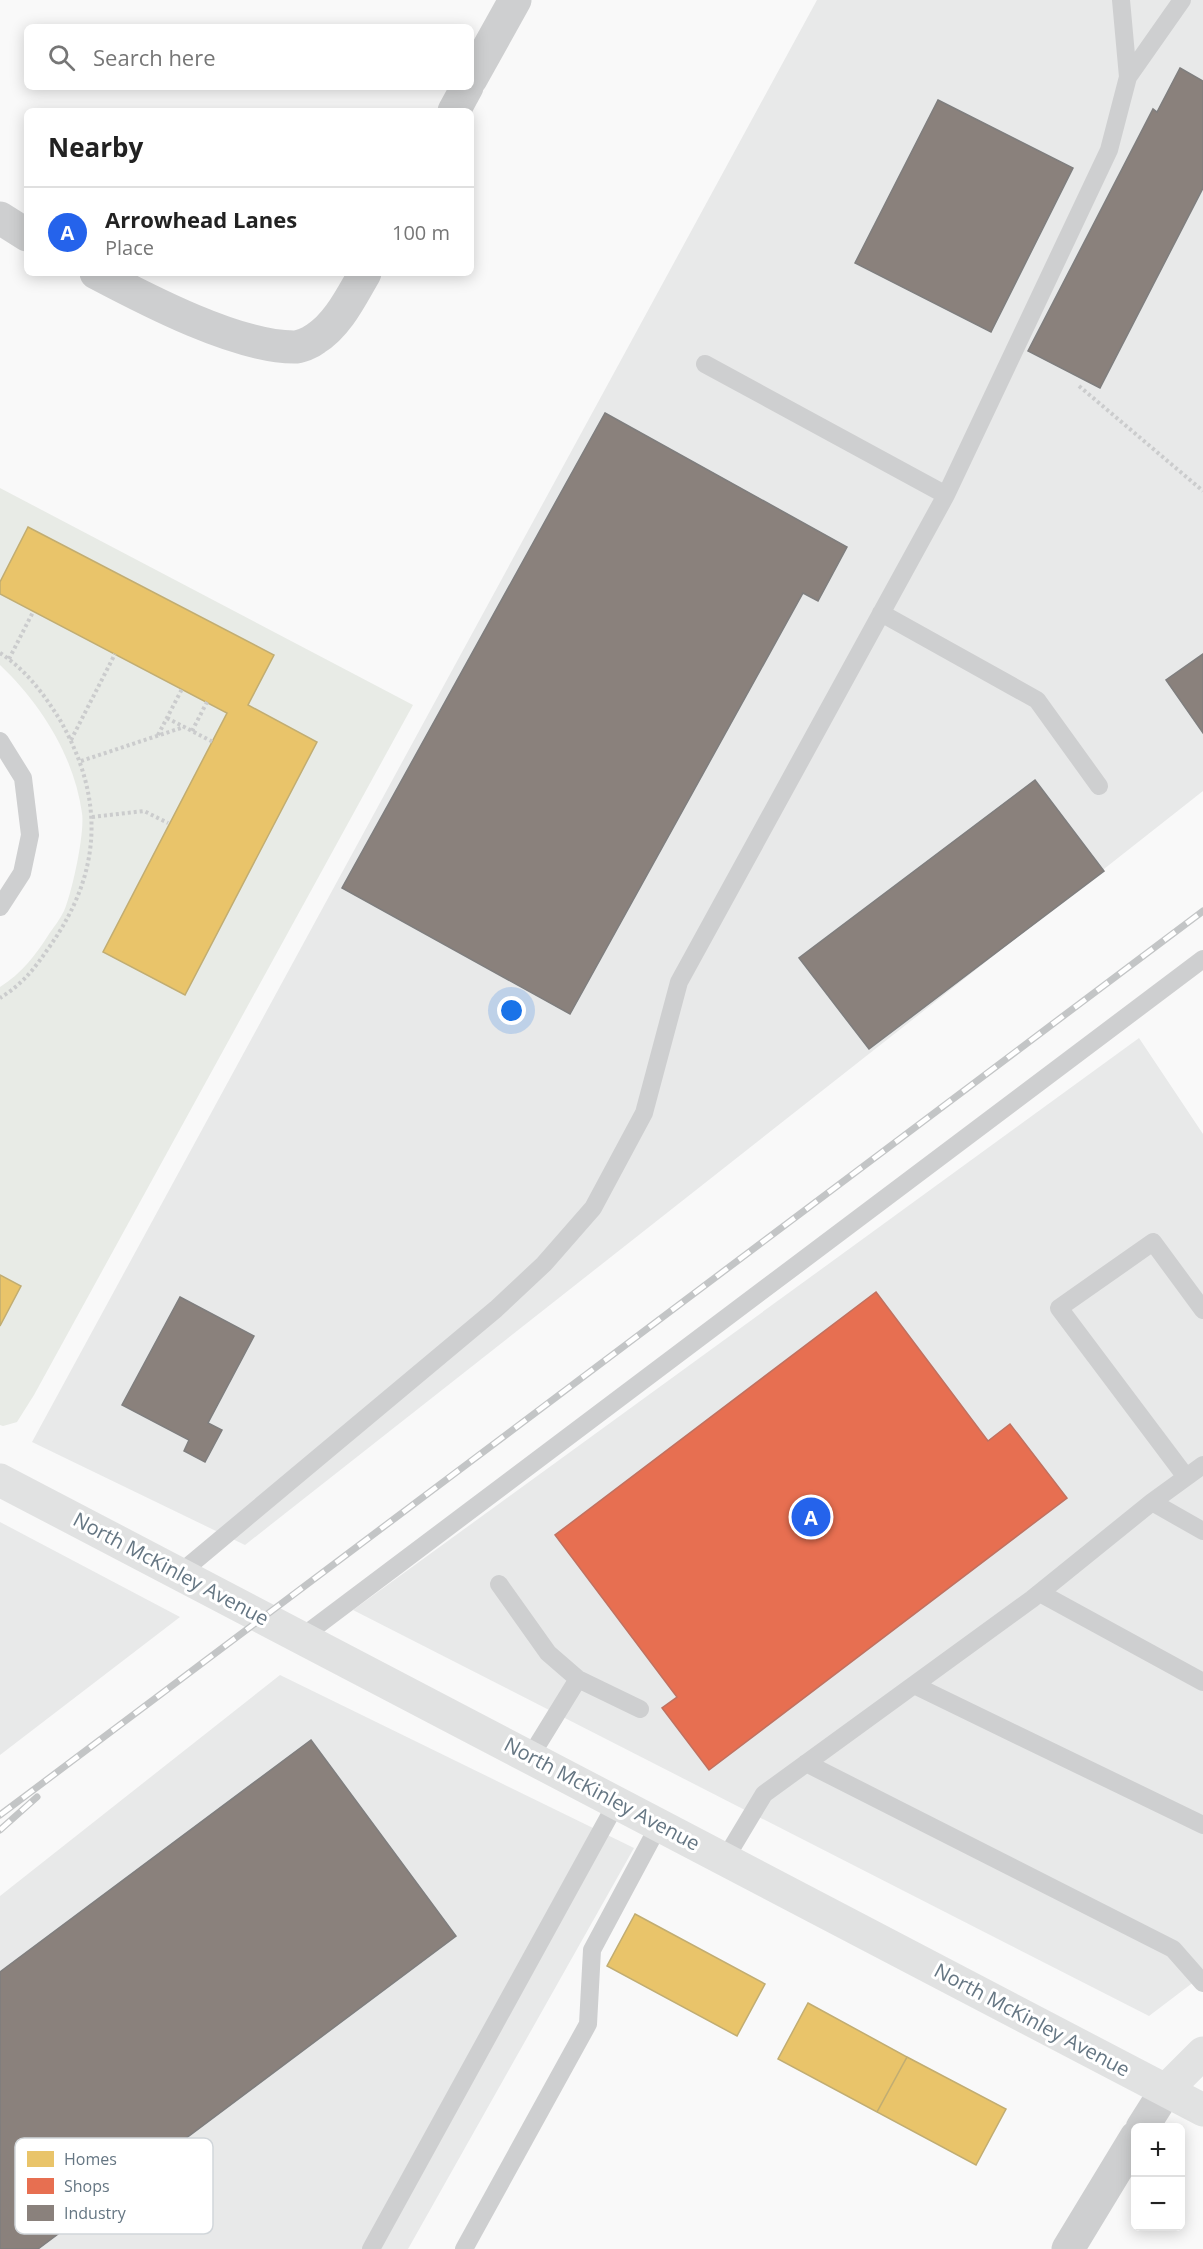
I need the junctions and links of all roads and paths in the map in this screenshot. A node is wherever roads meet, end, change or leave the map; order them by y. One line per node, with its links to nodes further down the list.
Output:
1 (515, 0): 4 (street)
2 (1121, 0): 5 (lane)
3 (1182, 0): 5 (lane)
4 (474, 75)
5 (1128, 77): 15 (lane)
6 (465, 90): 7 (street)
7 (456, 108)
8 (0, 218): 9 (street)
9 (24, 233)
10 (101, 276): 11 (street)
11 (362, 276)
12 (705, 364): 15 (lane)
13 (1079, 386): 14 (path)
14 (1203, 491)
15 (946, 495): 17 (lane)
16 (33, 612): 19 (path)
17 (881, 614): 30 (lane); 41 (lane)
18 (115, 654): 26 (path)
19 (9, 659)
20 (182, 689): 22 (path)
21 (207, 702): 24 (path)
22 (167, 718): 23 (path); 25 (path)
23 (184, 727): 24 (path); 25 (path)
24 (192, 731): 28 (path)
25 (157, 735): 29 (path)
26 (70, 740)
27 (0, 741): 33 (lane)
28 (213, 742)
29 (81, 761)
30 (1099, 786)
31 (92, 817): 32 (path)
32 (168, 823)
33 (0, 906)
34 (1203, 959): 44 (lane)
35 (1203, 1310): 37 (lane)
36 (1203, 1465): 37 (lane)
37 (1186, 1477): 39 (lane)
38 (0, 1480): 41 (street, North McKinley Avenue)
39 (1152, 1502): 40 (lane); 43 (lane)
40 (1203, 1531)
41 (179, 1574): 44 (street, North McKinley Avenue)
42 (499, 1584): 45 (lane)
43 (1040, 1593): 46 (lane); 47 (lane)
44 (302, 1637): 49 (street, North McKinley Avenue)
45 (578, 1679): 48 (lane); 49 (lane)
46 (1203, 1682)
47 (914, 1685): 50 (lane); 53 (lane)
48 (640, 1709)
49 (530, 1757): 51 (street, North McKinley Avenue)
50 (806, 1763): 54 (lane); 55 (lane)
51 (617, 1803): 52 (street, North McKinley Avenue); 61 (lane)
52 (659, 1825): 54 (street, North McKinley Avenue); 62 (lane)
53 (1203, 1825)
54 (724, 1859): 57 (street, North McKinley Avenue)
55 (1203, 1983)
56 (1203, 2053): 57 (street)
57 (1166, 2090): 58 (street, North McKinley Avenue); 59 (street)
58 (1203, 2110)
59 (1145, 2123)
60 (1131, 2146): 63 (street)
61 (371, 2249)
62 (464, 2249)
63 (1068, 2249)

